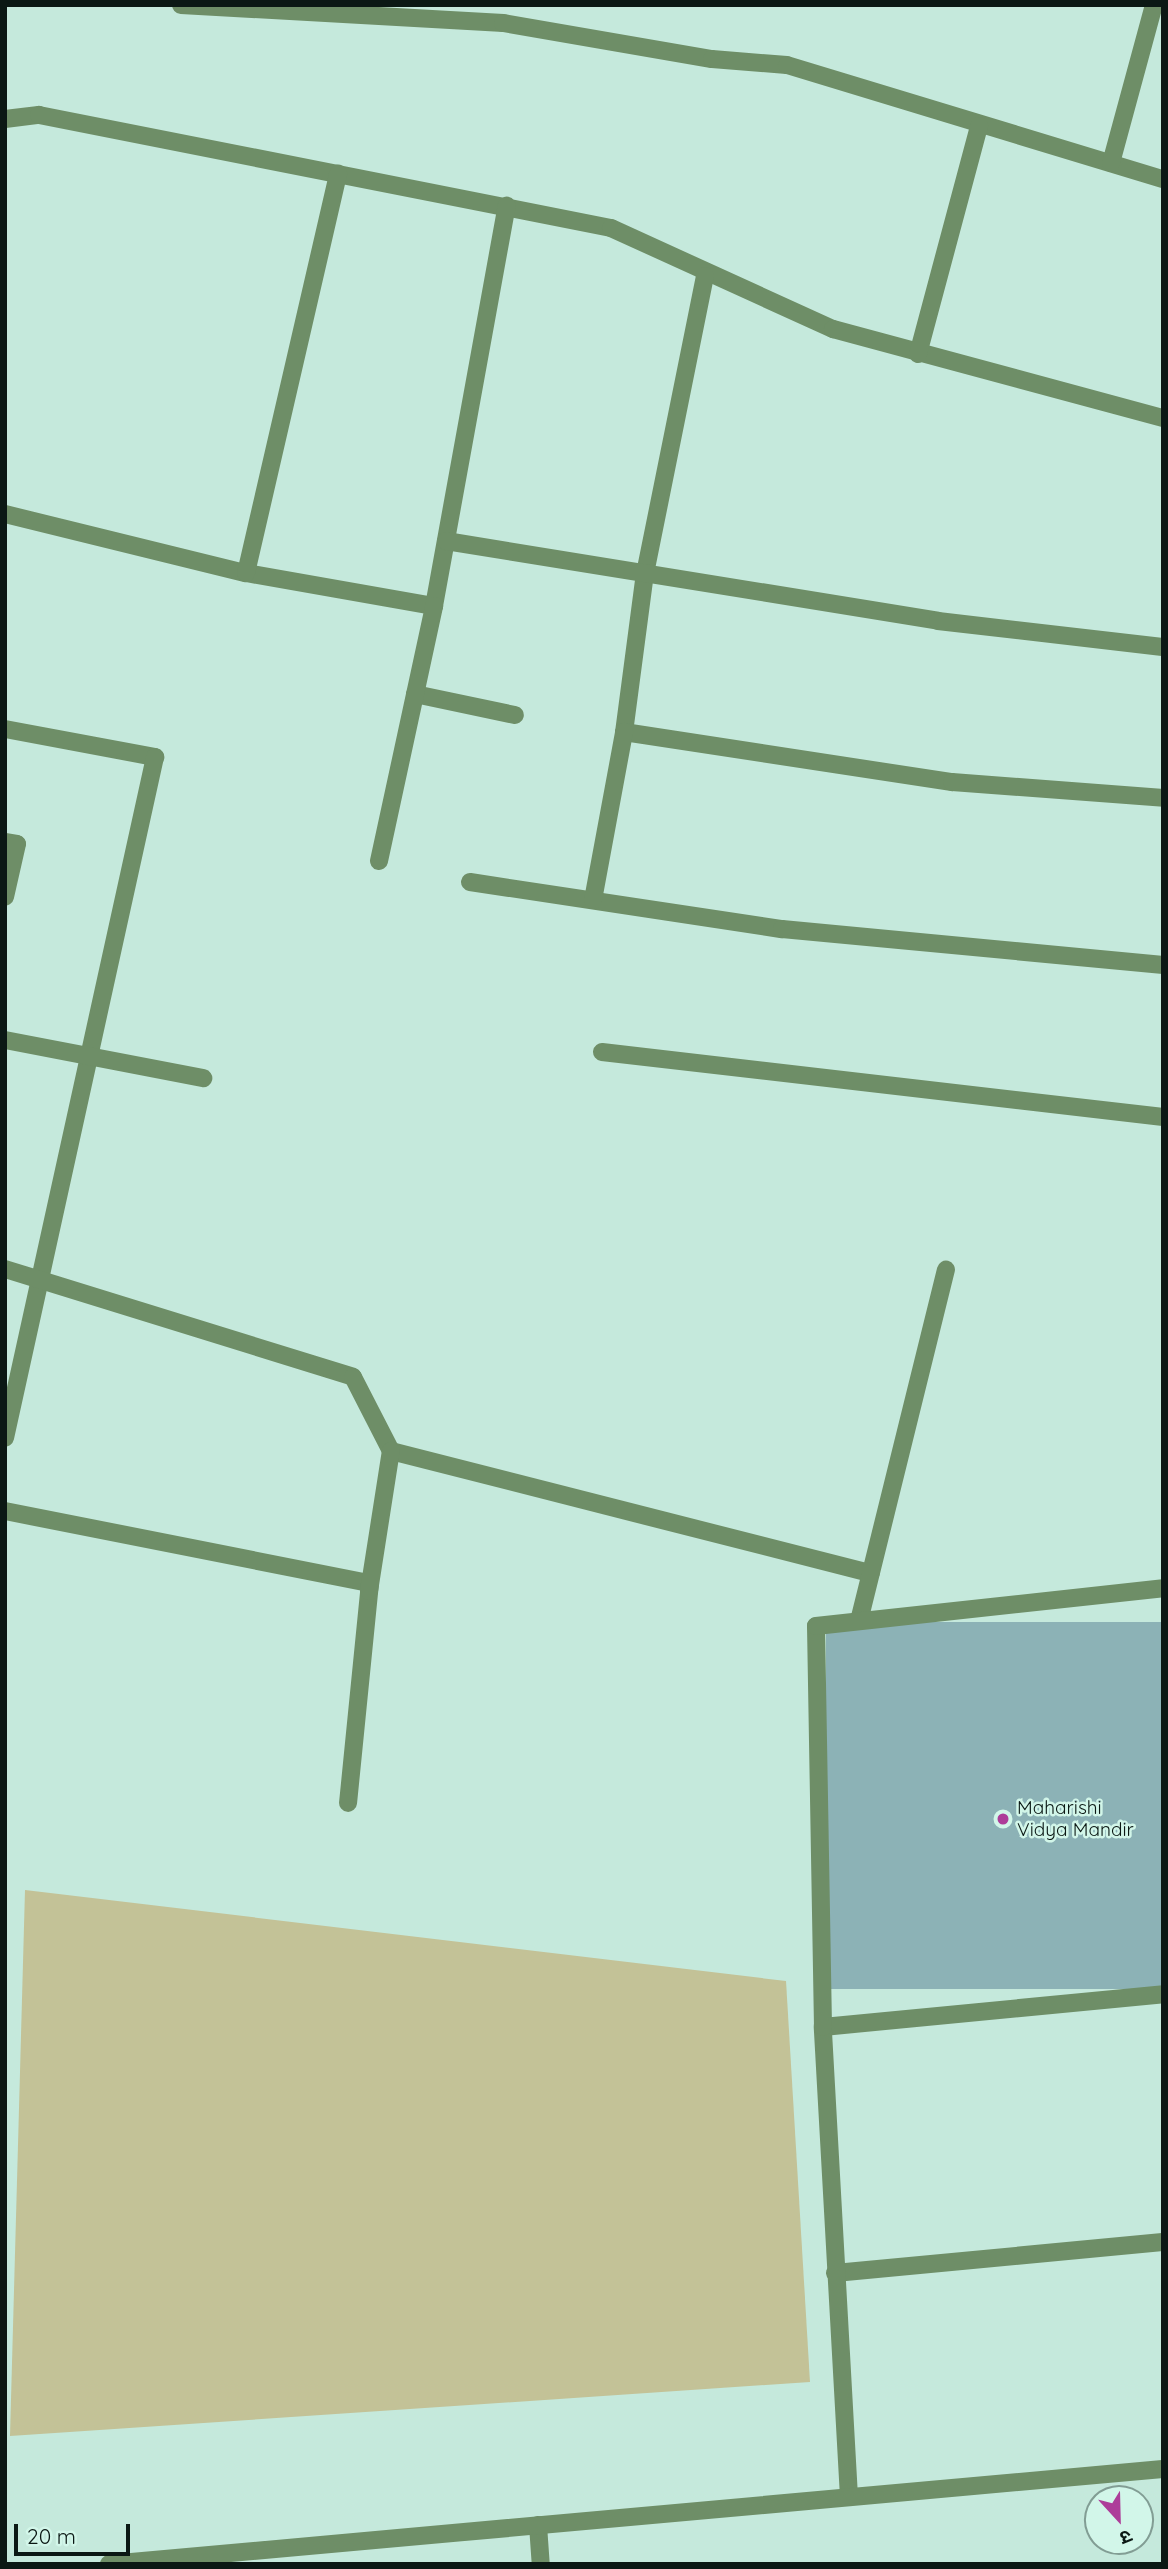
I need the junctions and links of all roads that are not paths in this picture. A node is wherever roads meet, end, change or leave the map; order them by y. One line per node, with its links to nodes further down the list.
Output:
1 (181, 5): 4 (street)
2 (1154, 5): 5 (street)
3 (5, 119): 6 (street)
4 (979, 126): 5 (street); 10 (street)
5 (1111, 163): 7 (street)
6 (338, 173): 8 (street); 14 (street)
7 (1163, 179)
8 (506, 206): 9 (street); 13 (street)
9 (705, 276): 10 (street); 15 (street)
10 (918, 354): 11 (street)
11 (1163, 418)
12 (5, 514): 14 (street)
13 (446, 541): 15 (street); 16 (street)
14 (246, 573): 16 (street)
15 (645, 573): 17 (street); 21 (street)
16 (434, 606): 18 (street)
17 (1163, 647)
18 (415, 694): 19 (street); 24 (street)
19 (515, 715)
20 (5, 729): 31 (street)
21 (624, 732): 22 (street); 27 (street)
22 (1163, 798)
23 (5, 842): 26 (street)
24 (379, 861)
25 (470, 882): 27 (street)
26 (5, 897)
27 (593, 900): 28 (street)
28 (1163, 965)
29 (5, 1040): 31 (street)
30 (602, 1052): 33 (street)
31 (92, 1059): 32 (street); 36 (street)
32 (203, 1078)
33 (1163, 1117)
34 (5, 1269): 36 (street)
35 (946, 1270): 40 (street)
36 (41, 1279): 37 (street); 38 (street)
37 (5, 1438)
38 (391, 1451): 40 (street); 42 (street)
39 (5, 1511): 42 (street)
40 (871, 1573): 43 (street)
41 (1163, 1588): 43 (street)
42 (369, 1591): 44 (street)
43 (859, 1620): 46 (street)
44 (348, 1803)
45 (1163, 1994): 46 (street)
46 (823, 2027): 48 (street)
47 (1163, 2242): 48 (street)
48 (835, 2273): 51 (street)
49 (1162, 2469): 50 (street); 51 (street)
50 (1163, 2476)
51 (849, 2497): 52 (street)
52 (538, 2525): 53 (street); 54 (street)
53 (109, 2564)
54 (541, 2564)

